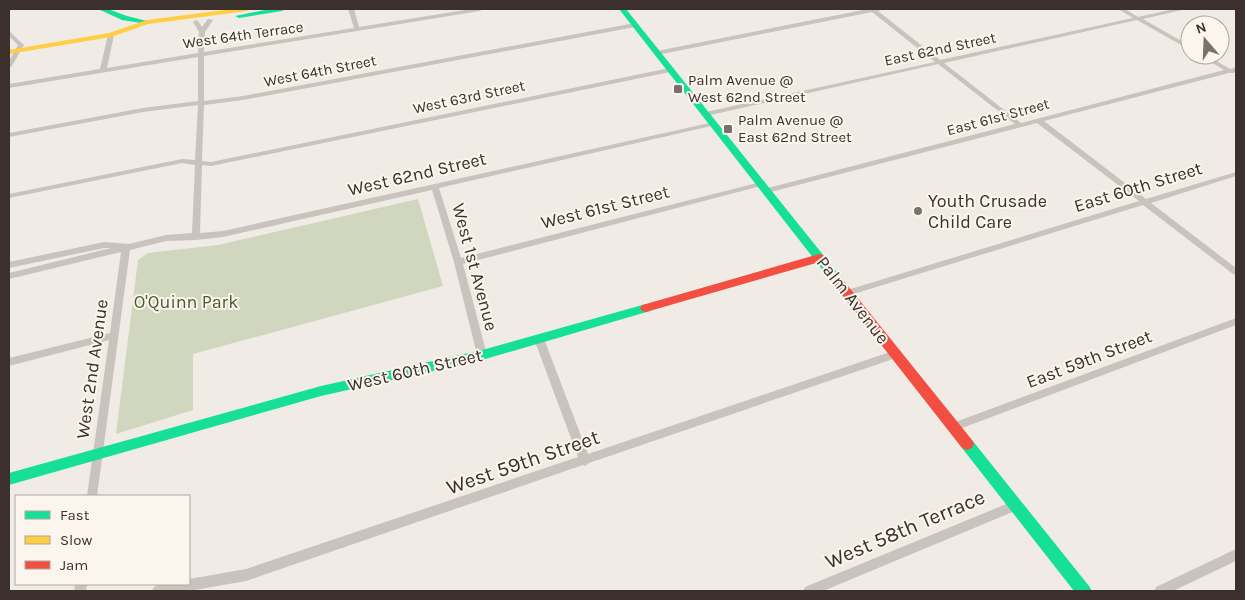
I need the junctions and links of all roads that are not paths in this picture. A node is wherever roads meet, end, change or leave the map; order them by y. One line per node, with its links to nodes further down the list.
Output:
1 (102, 9): 12 (main road)
2 (247, 9): 14 (main road)
3 (282, 9): 16 (main road)
4 (351, 9): 17 (street)
5 (480, 9): 11 (street, West 64th Terrace)
6 (622, 9): 15 (main road, Palm Avenue)
7 (881, 9): 10 (street)
8 (1121, 9): 13 (street)
9 (1180, 9): 13 (street, East 62nd Street)
10 (871, 10): 22 (street); 24 (street)
11 (442, 12): 17 (street, West 64th Terrace)
12 (125, 18): 14 (main road); 19 (main road)
13 (1139, 18): 20 (street); 24 (street, East 62nd Street)
14 (148, 22): 16 (main road); 19 (main road)
15 (635, 25): 22 (main road, Palm Avenue); 31 (street, West 64th Street)
16 (199, 27): 23 (street)
17 (357, 30): 23 (street, West 64th Terrace)
18 (9, 33): 21 (street)
19 (111, 35): 21 (main road); 27 (street)
20 (1180, 42)
21 (13, 51): 26 (street)
22 (657, 53): 28 (main road, Palm Avenue)
23 (201, 54): 27 (street, West 64th Terrace); 31 (street)
24 (939, 62): 32 (street, East 62nd Street); 35 (street)
25 (1221, 65): 29 (street)
26 (9, 66)
27 (103, 70): 30 (street, West 64th Terrace)
28 (670, 70): 32 (main road, Palm Avenue); 37 (street, West 63rd Street)
29 (1234, 72): 33 (street, East 61st Street)
30 (9, 86)
31 (201, 102): 36 (street, West 64th Street); 38 (street)
32 (706, 114): 34 (main road, Palm Avenue)
33 (1039, 121): 35 (street, East 61st Street); 43 (street)
34 (714, 124): 40 (street, West 62nd Street); 41 (main road, Palm Avenue)
35 (1021, 126): 41 (street, East 61st Street)
36 (9, 135)
37 (272, 151): 38 (street)
38 (199, 163): 42 (street); 44 (street)
39 (1236, 174): 43 (street, East 60th Street)
40 (436, 187): 44 (street, West 62nd Street); 47 (street, West 1st Avenue)
41 (764, 188): 46 (main road, Palm Avenue); 47 (street, West 61st Street)
42 (9, 196)
43 (1145, 203): 49 (street); 51 (street, East 60th Street)
44 (196, 238): 45 (street, West 62nd Street)
45 (126, 246): 48 (street, West 62nd Street); 50 (street, West 62nd Street); 53 (street, West 2nd Avenue)
46 (819, 258): 51 (main road, Palm Avenue); 54 (main road, West 60th Street)
47 (458, 262): 56 (street, West 1st Avenue)
48 (9, 265)
49 (1236, 272)
50 (9, 276)
51 (847, 293): 55 (main road, Palm Avenue)
52 (1236, 321): 58 (street, East 59th Street)
53 (114, 335): 57 (street); 59 (street, West 2nd Avenue)
54 (539, 339): 56 (main road, West 60th Street); 60 (street)
55 (896, 354): 58 (main road, Palm Avenue); 60 (street, West 59th Street)
56 (482, 355): 59 (main road, West 60th Street)
57 (9, 362)
58 (954, 427): 63 (main road, Palm Avenue)
59 (98, 453): 61 (main road, West 60th Street); 62 (street, West 2nd Avenue)
60 (585, 461): 65 (street, West 59th Street)
61 (9, 479)
62 (92, 495)
63 (1016, 505): 67 (street, West 58th Terrace); 68 (main road, Palm Avenue)
64 (1236, 555): 69 (street)
65 (180, 588): 66 (street, West 59th Street)
66 (158, 591)
67 (809, 591)
68 (1084, 591)
69 (1160, 591)

